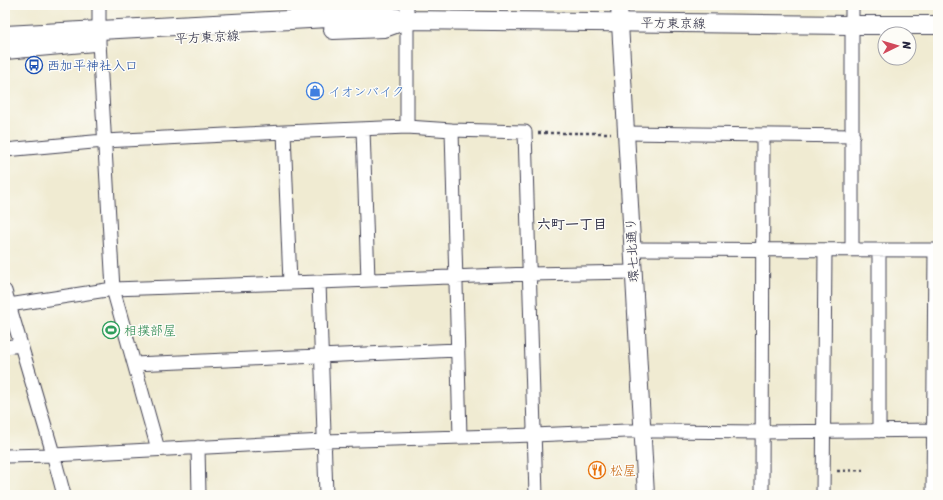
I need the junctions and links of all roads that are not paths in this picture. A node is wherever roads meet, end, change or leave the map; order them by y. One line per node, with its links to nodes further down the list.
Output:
1 (100, 5): 8 (street)
2 (852, 5): 5 (street)
3 (407, 12): 4 (main road, 平方東京線); 8 (main road, 平方東京線); 10 (street)
4 (620, 14): 5 (main road, 平方東京線); 14 (street, 環七北通り)
5 (852, 25): 6 (main road, 平方東京線); 16 (street)
6 (938, 25)
7 (5, 35): 8 (main road, 平方東京線)
8 (99, 36): 9 (main road, 平方東京線); 17 (street)
9 (5, 50)
10 (407, 127): 11 (street); 12 (street)
11 (363, 129): 13 (street); 28 (street)
12 (452, 130): 26 (street); 27 (street)
13 (284, 132): 17 (street); 30 (street)
14 (626, 133): 15 (street); 19 (street, 環七北通り)
15 (763, 135): 16 (street); 20 (street)
16 (853, 136): 22 (street)
17 (104, 141): 18 (street); 31 (street)
18 (5, 150)
19 (632, 249): 20 (street); 25 (street, 環七北通り)
20 (762, 250): 21 (street); 43 (street)
21 (825, 250): 22 (street); 42 (street)
22 (852, 250): 23 (street)
23 (879, 250): 24 (street); 39 (street)
24 (937, 250): 40 (street)
25 (634, 272): 26 (street); 41 (street, 環七北通り)
26 (530, 274): 27 (street); 44 (street)
27 (456, 277): 28 (street); 36 (street)
28 (368, 280): 29 (street)
29 (319, 282): 30 (street); 37 (street)
30 (290, 283): 31 (street)
31 (112, 289): 33 (street); 38 (street)
32 (5, 291): 33 (street)
33 (9, 305): 34 (street)
34 (21, 345): 35 (street); 49 (street)
35 (5, 347)
36 (458, 350): 37 (street); 45 (street)
37 (322, 356): 38 (street); 46 (street)
38 (134, 364): 48 (street)
39 (879, 430): 40 (street); 42 (street)
40 (936, 430): 58 (street)
41 (642, 431): 43 (street); 44 (street); 55 (street, 環七北通り)
42 (823, 431): 43 (street); 57 (street)
43 (763, 432): 56 (street)
44 (534, 435): 45 (street); 54 (street)
45 (460, 437): 46 (street)
46 (324, 441): 47 (street); 53 (street)
47 (198, 447): 48 (street); 52 (street)
48 (158, 449): 49 (street)
49 (53, 455): 50 (street); 51 (street)
50 (5, 456)
51 (64, 495)
52 (199, 495)
53 (326, 495)
54 (536, 495)
55 (646, 495)
56 (762, 495)
57 (823, 495)
58 (933, 495)

